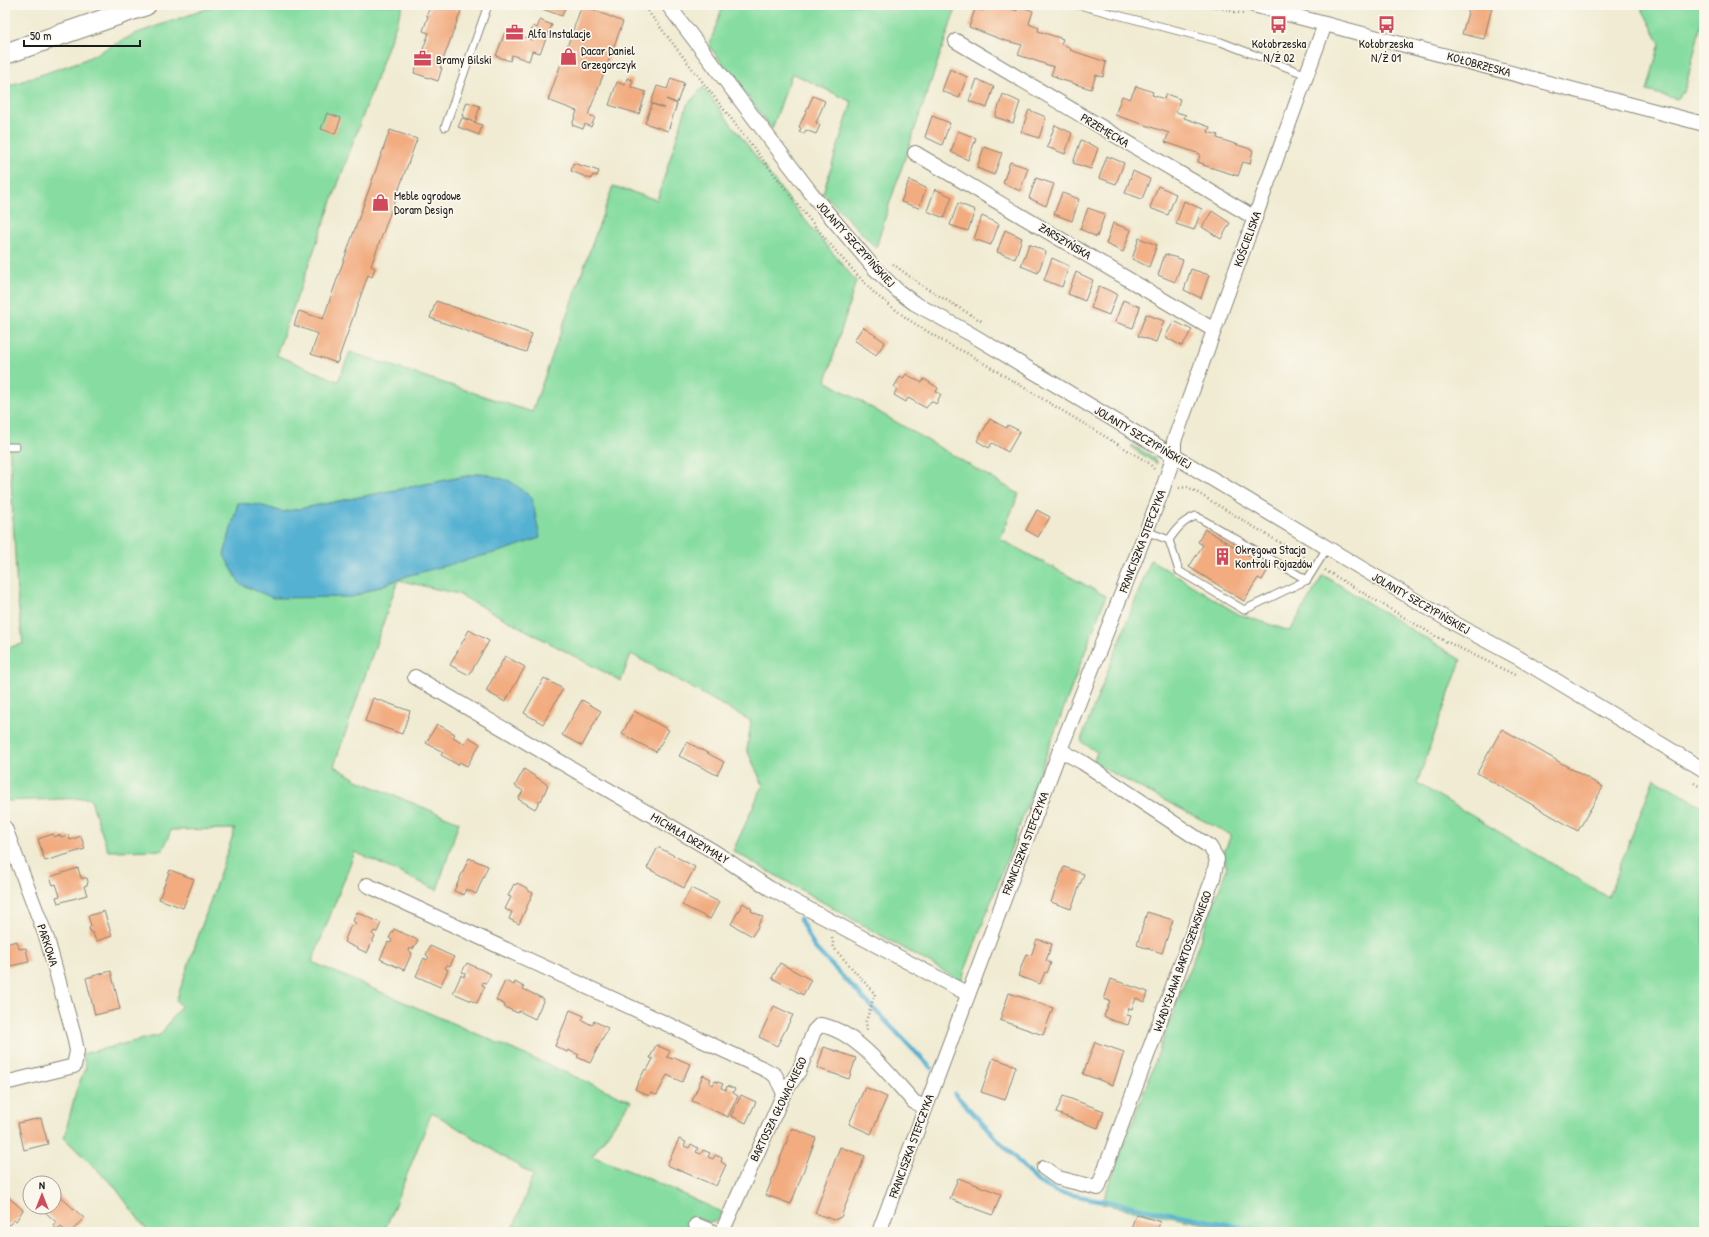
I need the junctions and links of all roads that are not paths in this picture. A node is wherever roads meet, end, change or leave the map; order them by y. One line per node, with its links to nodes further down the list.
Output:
1 (146, 5): 8 (main road)
2 (488, 5): 11 (lane)
3 (668, 5): 17 (street, JOLANTY SZCZYPIŃSKIEJ)
4 (1079, 5): 9 (lane)
5 (1253, 5): 6 (street, KOŁOBRZESKA)
6 (1326, 24): 9 (street, KOŚCIELISKA); 10 (street, KOŁOBRZESKA)
7 (956, 41): 13 (street, PRZEMĘCKA)
8 (5, 54)
9 (1307, 75): 13 (street, KOŚCIELISKA)
10 (1704, 124)
11 (445, 127)
12 (915, 153): 14 (street, ZARSZYŃSKA)
13 (1255, 218): 14 (street, KOŚCIELISKA)
14 (1214, 330): 17 (street, KOŚCIELISKA)
15 (5, 447): 16 (lane)
16 (16, 447)
17 (1174, 455): 18 (street, FRANCISZKA STEFCZYKA); 20 (street, JOLANTY SZCZYPIŃSKIEJ)
18 (1146, 531): 19 (lane); 23 (street, FRANCISZKA STEFCZYKA)
19 (1169, 540): 21 (lane); 21 (lane)
20 (1326, 548): 21 (lane); 24 (street, JOLANTY SZCZYPIŃSKIEJ)
21 (1307, 580)
22 (415, 677): 27 (street, MICHAŁA DRZYMAŁY)
23 (1060, 750): 27 (street, FRANCISZKA STEFCZYKA); 31 (street, WŁADYSŁAWA BARTOSZEWSKIEGO)
24 (1704, 770)
25 (5, 828): 28 (street, PARKOWA)
26 (367, 885): 29 (street)
27 (968, 994): 30 (street, FRANCISZKA STEFCZYKA)
28 (5, 1083)
29 (784, 1093): 30 (street, BARTOSZA GŁOWACKIEGO); 34 (street, BARTOSZA GŁOWACKIEGO)
30 (925, 1107): 35 (street, FRANCISZKA STEFCZYKA)
31 (1044, 1168)
32 (696, 1225): 33 (street)
33 (713, 1232)
34 (722, 1232)
35 (879, 1232)

